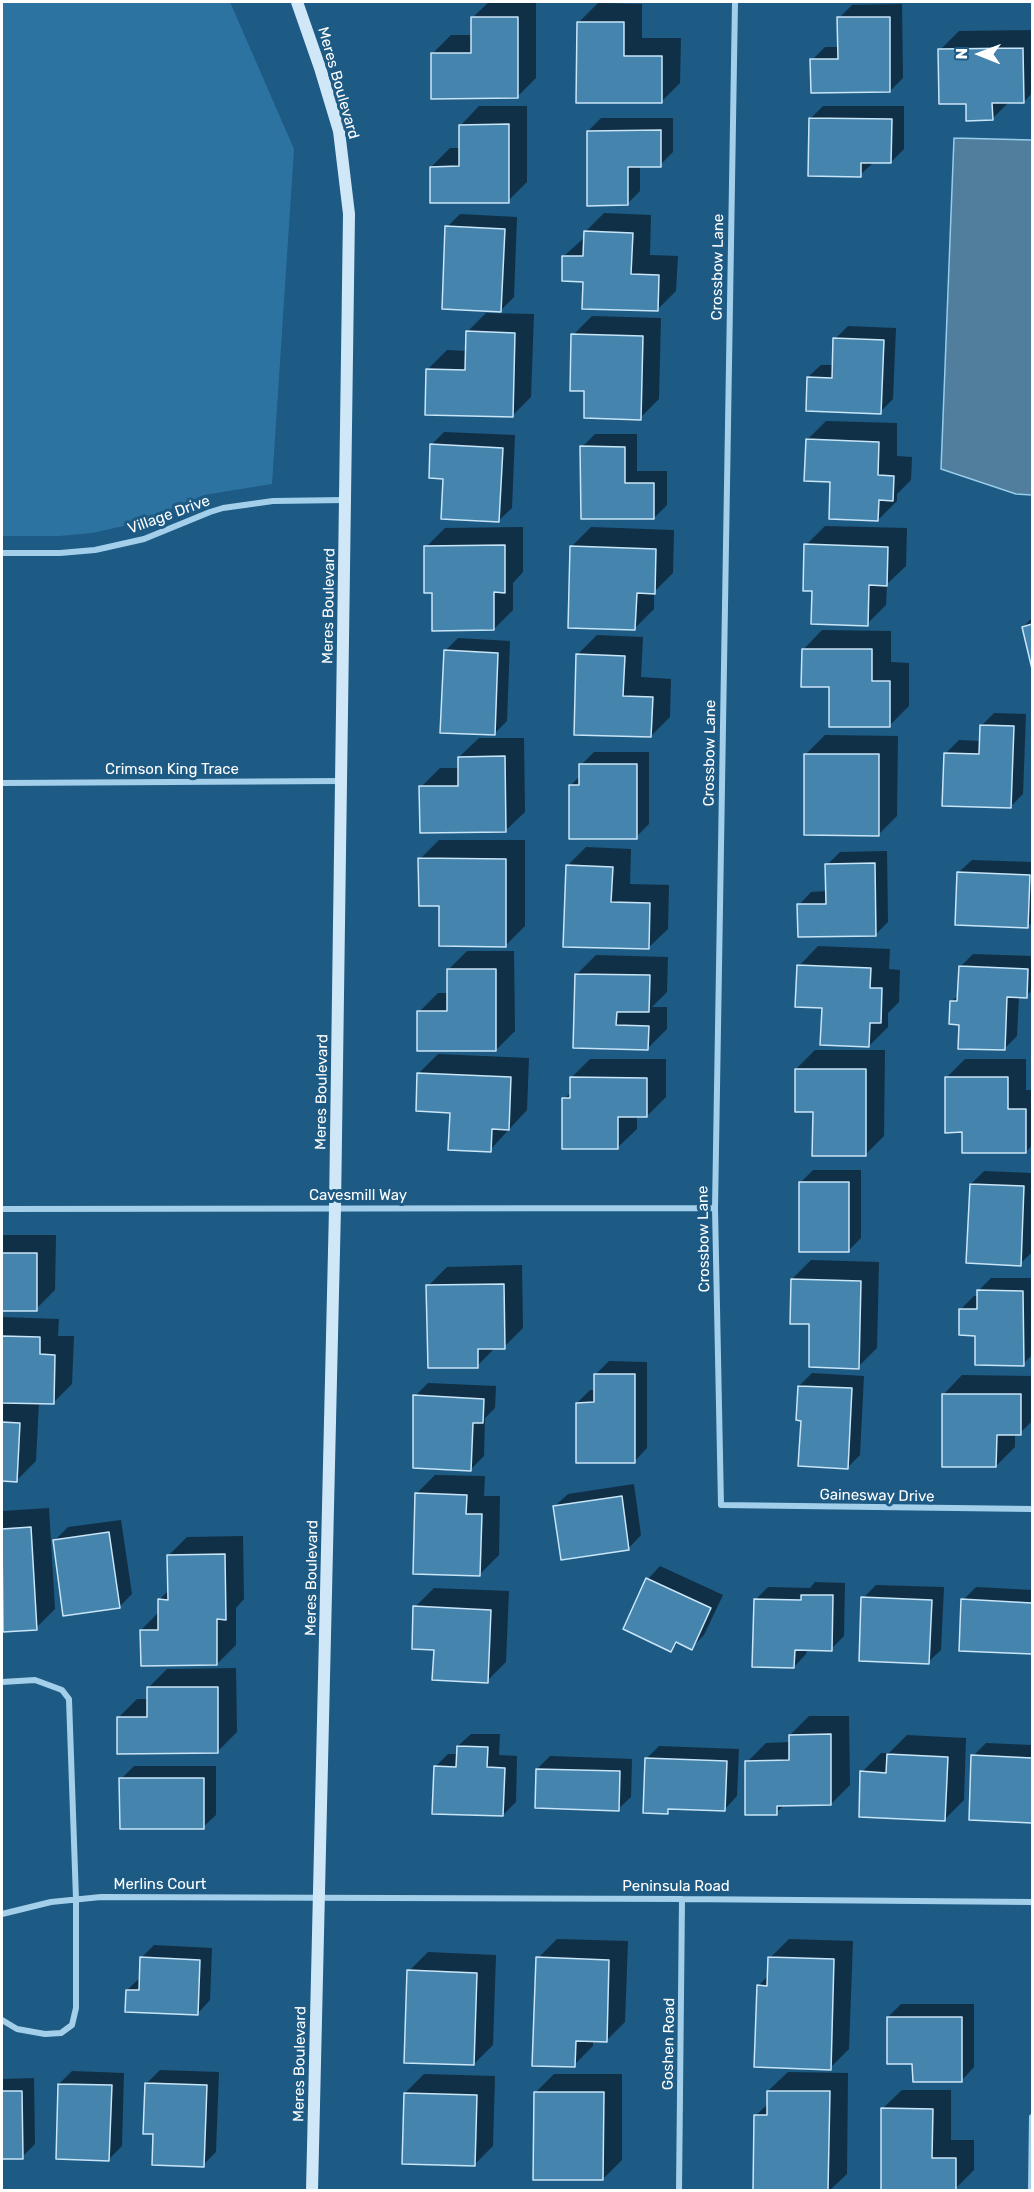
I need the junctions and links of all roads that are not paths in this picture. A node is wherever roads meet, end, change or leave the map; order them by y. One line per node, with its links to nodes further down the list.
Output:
1 (297, 2): 3 (street, Meres Boulevard)
2 (735, 2): 8 (street, Crossbow Lane)
3 (345, 500): 4 (street, Village Drive); 5 (street, Meres Boulevard)
4 (2, 553)
5 (342, 781): 6 (street, Crimson King Trace); 7 (street, Meres Boulevard)
6 (2, 783)
7 (335, 1208): 8 (street, Cavesmill Way); 9 (street, Cavesmill Way); 14 (street, Meres Boulevard)
8 (715, 1208): 10 (street, Crossbow Lane)
9 (2, 1209)
10 (721, 1505): 11 (street, Gainesway Drive)
11 (1032, 1509)
12 (2, 1682): 13 (street)
13 (76, 1899): 14 (street, Merlins Court); 17 (street, Merlins Court); 18 (street)
14 (319, 1899): 15 (street, Peninsula Road); 20 (street, Meres Boulevard)
15 (682, 1899): 16 (street, Peninsula Road); 21 (street, Goshen Road)
16 (1032, 1902)
17 (2, 1914)
18 (2, 2020)
19 (1032, 2117): 22 (street)
20 (312, 2190)
21 (679, 2190)
22 (1031, 2190)

